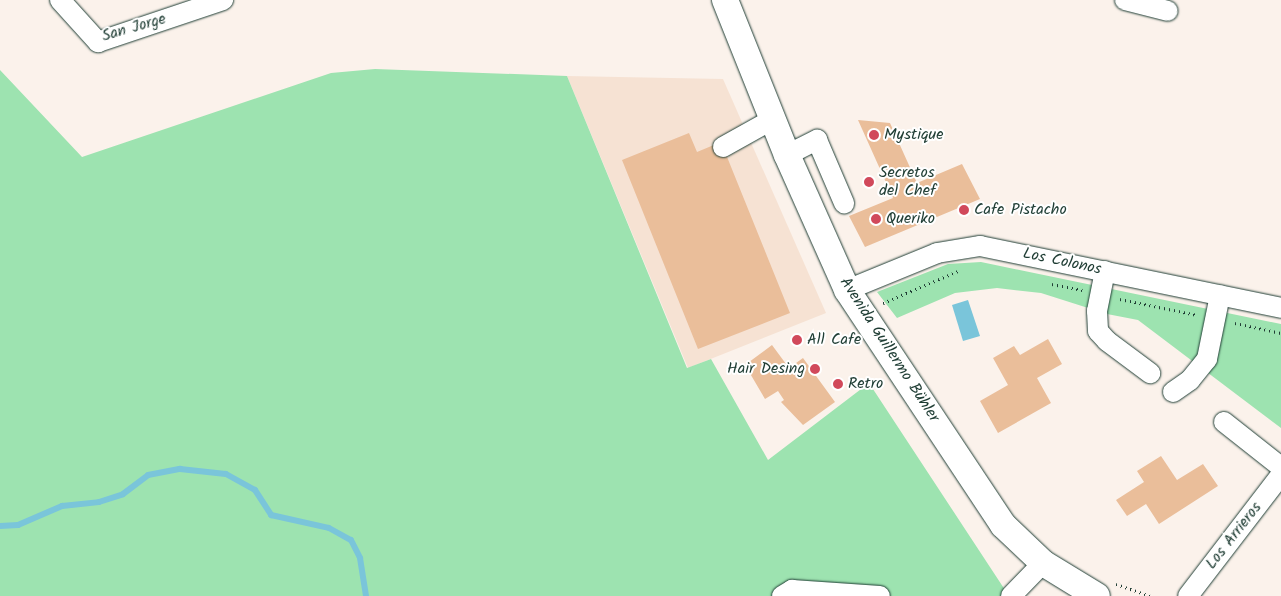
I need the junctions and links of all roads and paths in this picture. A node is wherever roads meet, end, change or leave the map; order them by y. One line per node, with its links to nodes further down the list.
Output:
1 (60, 0): 2 (street, San Jorge)
2 (223, 0)
3 (725, 0): 6 (main road, Avenida Guillermo Bühler)
4 (1125, 0): 5 (street)
5 (1168, 11)
6 (773, 119): 7 (street); 8 (main road, Avenida Guillermo Bühler)
7 (723, 147)
8 (787, 155): 9 (street); 11 (main road, Avenida Guillermo Bühler)
9 (844, 203)
10 (1105, 271): 11 (street, Los Colonos); 12 (street, Los Colonos); 15 (street)
11 (858, 286): 14 (path); 20 (main road, Avenida Guillermo Bühler)
12 (1220, 295): 13 (street, Los Colonos); 16 (street)
13 (1281, 308)
14 (884, 312)
15 (1150, 373)
16 (1173, 392)
17 (1224, 422): 18 (street)
18 (1281, 467)
19 (1281, 475): 26 (street, Los Arrieros)
20 (1043, 562): 21 (main road, Avenida Guillermo Bühler); 24 (street)
21 (1104, 588): 25 (path)
22 (782, 596): 23 (street)
23 (880, 596)
24 (1012, 596)
25 (1151, 596)
26 (1188, 596)

